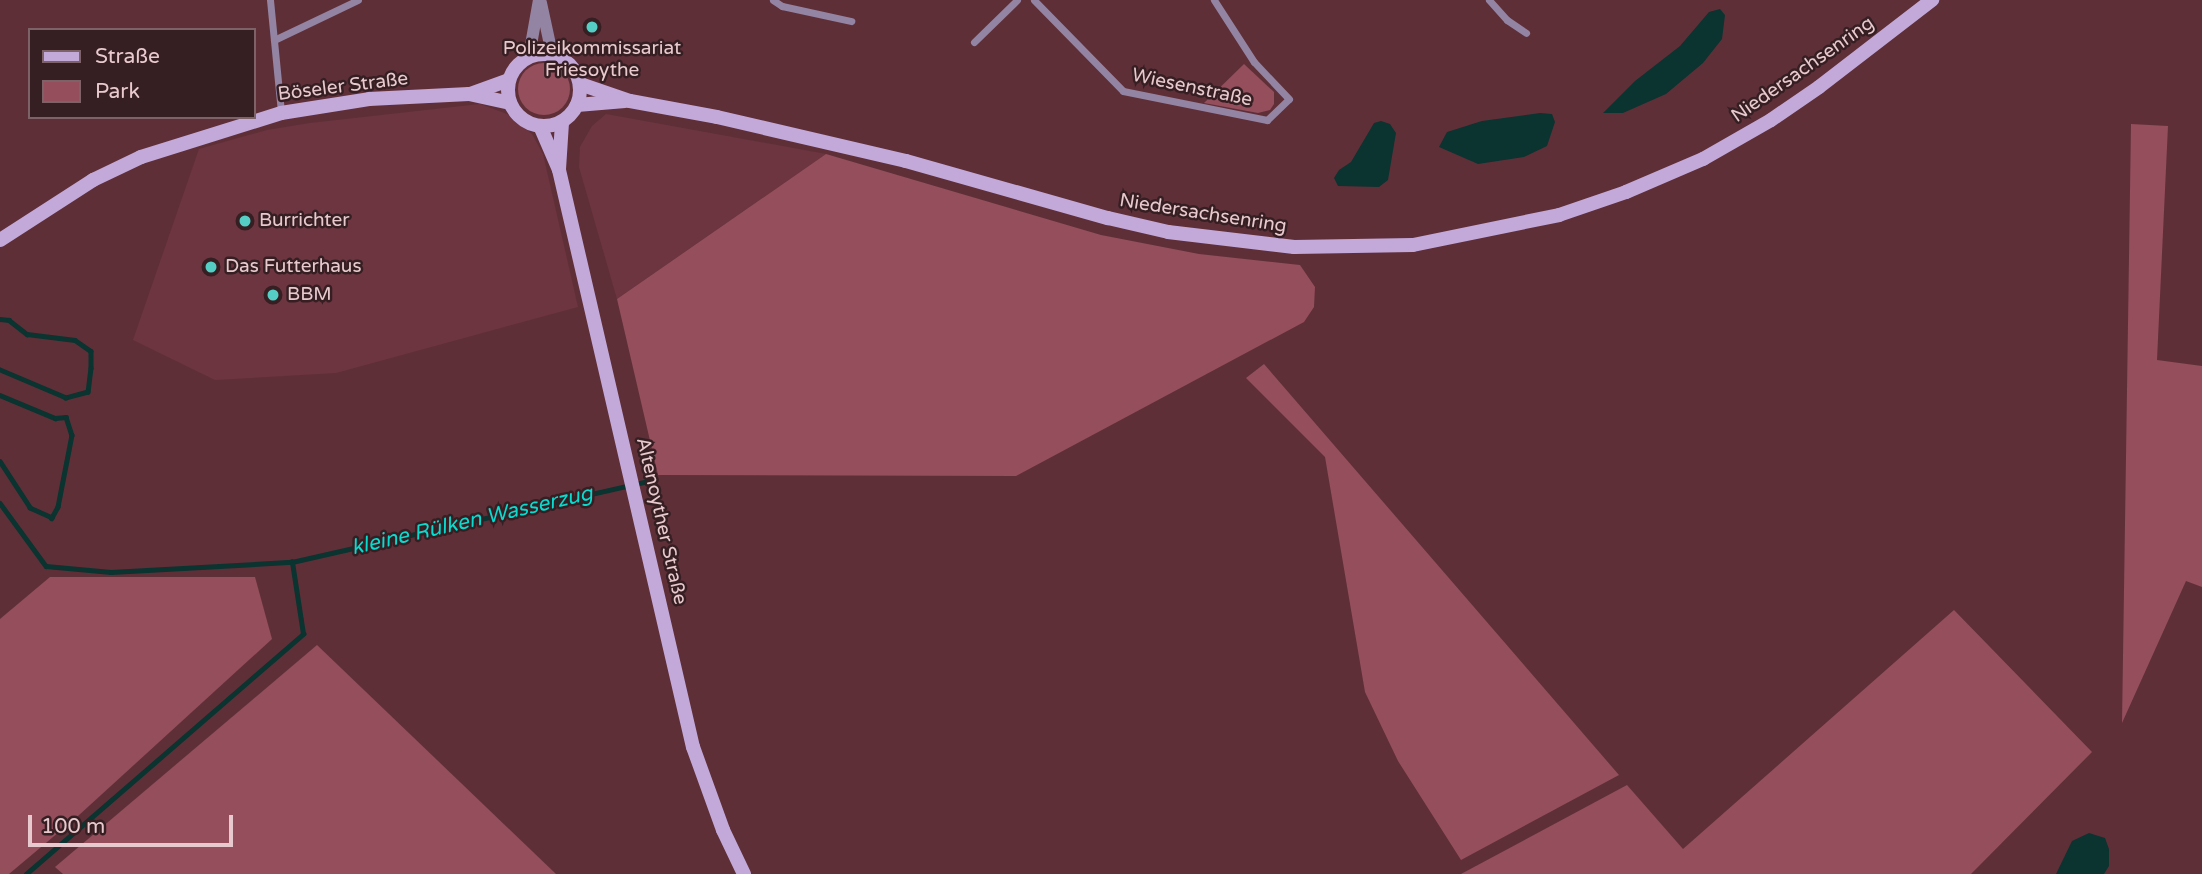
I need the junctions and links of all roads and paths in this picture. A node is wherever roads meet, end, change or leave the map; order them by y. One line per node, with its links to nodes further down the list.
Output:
1 (270, 0): 12 (street)
2 (358, 0): 12 (street)
3 (540, 0): 14 (street); 15 (street)
4 (773, 0): 10 (street)
5 (1017, 0): 13 (street)
6 (1034, 0): 7 (street, Wiesenstraße)
7 (1214, 0)
8 (1489, 0): 11 (street)
9 (1932, 0): 19 (main road, Niedersachsenring)
10 (851, 21)
11 (1526, 33)
12 (274, 40): 22 (street)
13 (974, 43)
14 (552, 54): 15 (main road); 17 (main road)
15 (529, 56): 16 (main road)
16 (509, 80): 18 (main road, Böseler Straße); 20 (main road)
17 (580, 83): 19 (main road, Niedersachsenring); 21 (main road)
18 (469, 94): 20 (main road, Böseler Straße); 22 (main road, Böseler Straße)
19 (630, 101): 21 (main road, Niedersachsenring)
20 (510, 103): 24 (main road)
21 (577, 105): 23 (main road)
22 (281, 113): 26 (main road, Böseler Straße)
23 (562, 122): 24 (main road); 25 (main road, Altenoyther Straße)
24 (540, 126): 25 (main road, Altenoyther Straße)
25 (559, 170): 27 (main road, Altenoyther Straße)
26 (0, 240)
27 (744, 874)

